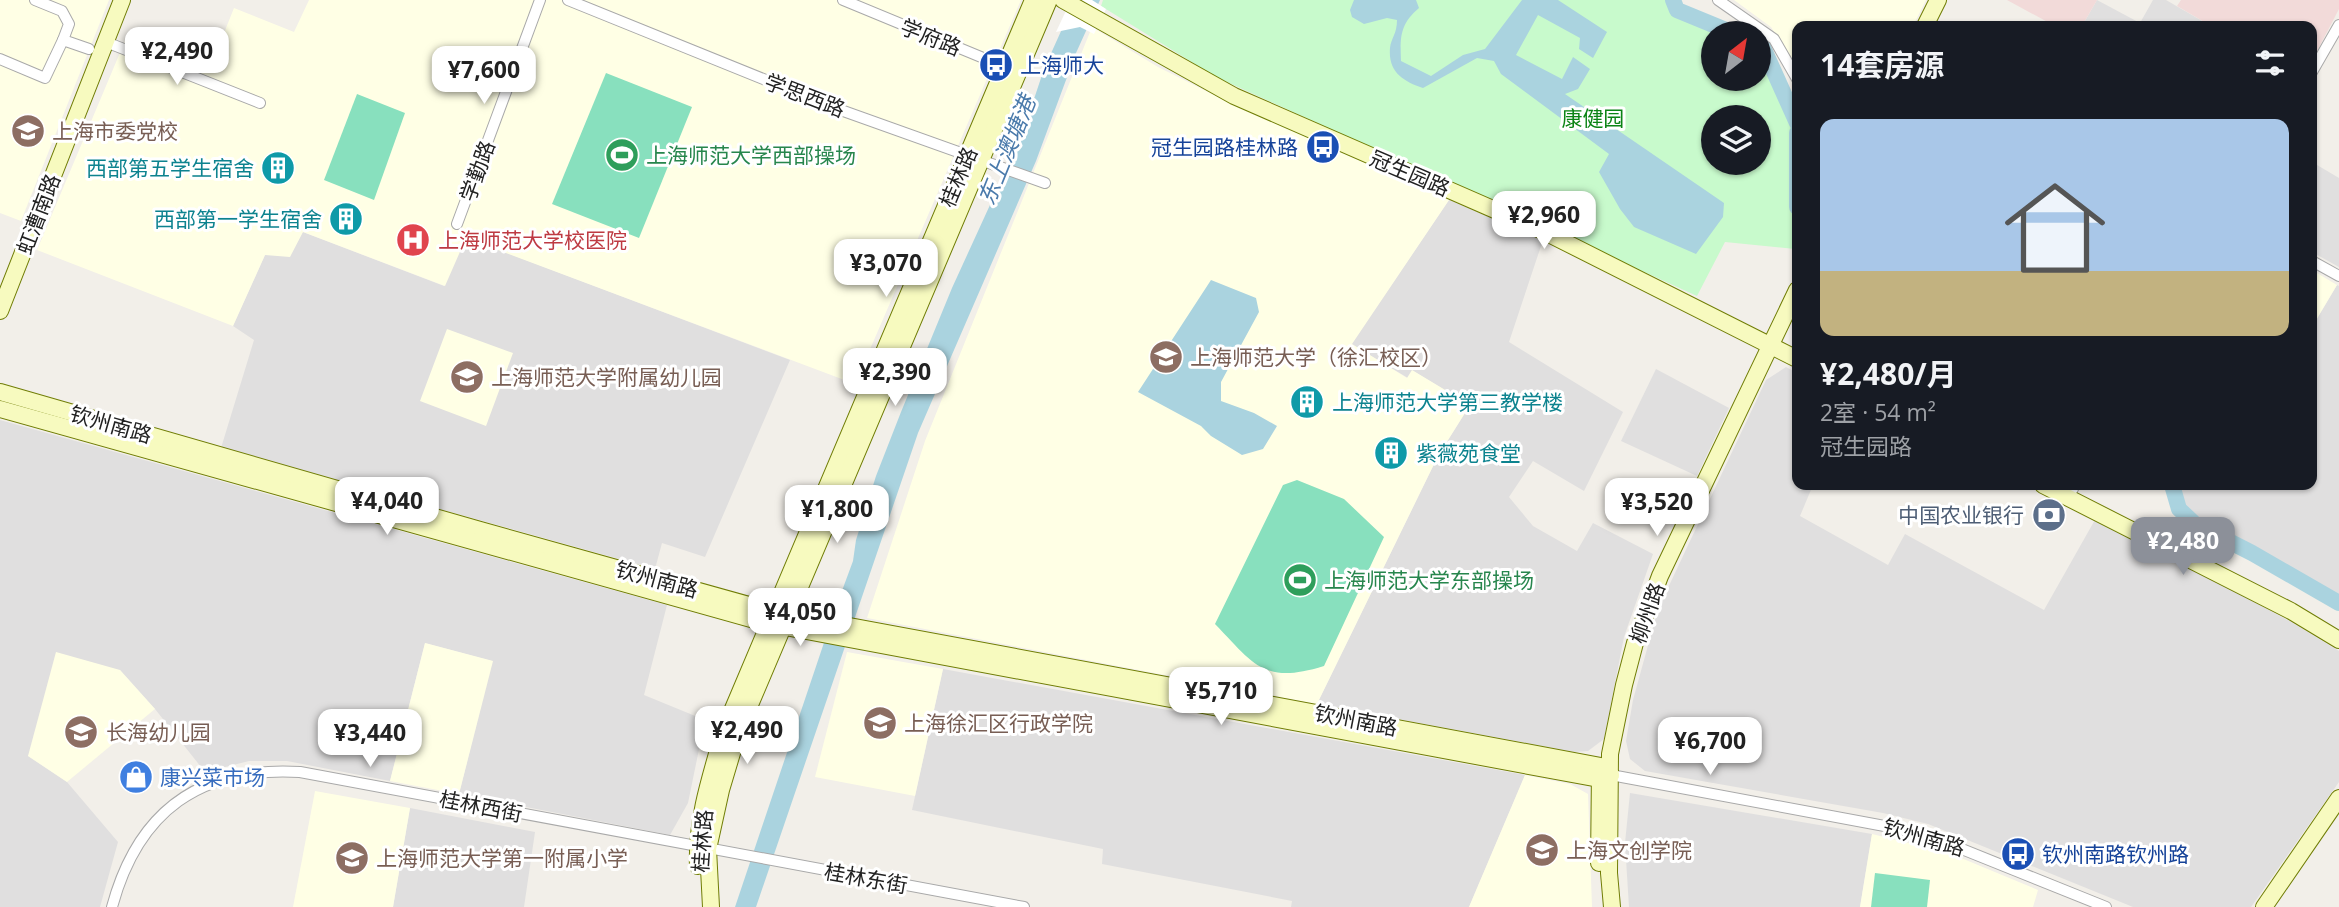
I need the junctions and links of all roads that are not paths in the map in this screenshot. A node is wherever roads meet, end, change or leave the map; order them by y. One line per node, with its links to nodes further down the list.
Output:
1 (35, 0): 13 (street)
2 (122, 0): 14 (street, 虹漕南路)
3 (540, 0): 23 (street, 学勤路)
4 (568, 0): 21 (street, 学思西路)
5 (843, 0): 16 (street, 学府路)
6 (1032, 0): 21 (street, 桂林路)
7 (1049, 0): 21 (street, 桂林路)
8 (1718, 0): 19 (street)
9 (1938, 0): 11 (street)
10 (1066, 1): 28 (street, 冠生园路)
11 (1928, 21)
12 (2339, 25): 18 (street)
13 (63, 40): 15 (street); 17 (street)
14 (106, 42): 20 (street); 27 (street, 虹漕南路)
15 (89, 49)
16 (981, 57)
17 (0, 59)
18 (2317, 63)
19 (1792, 70)
20 (260, 103)
21 (974, 157): 22 (street, 学思西路); 33 (street, 桂林路)
22 (1041, 181)
23 (457, 224)
24 (2317, 264): 25 (street)
25 (2339, 276)
26 (1792, 300): 28 (street, 柳州路)
27 (0, 311)
28 (1770, 345): 29 (street, 冠生园路); 35 (street, 柳州路)
29 (1792, 356)
30 (0, 392): 33 (street, 钦州南路)
31 (0, 410): 33 (street, 钦州南路)
32 (2071, 491): 34 (street)
33 (778, 619): 35 (street, 钦州南路); 37 (street, 桂林路)
34 (2339, 640)
35 (1605, 769): 42 (street, 柳州路); 43 (street, 柳州路); 44 (street, 钦州南路)
36 (2339, 798): 45 (street)
37 (703, 848): 38 (street, 桂林西街); 39 (street, 桂林路); 40 (street, 桂林路); 41 (street, 桂林东街)
38 (112, 907)
39 (700, 907)
40 (711, 907)
41 (1024, 907)
42 (1601, 907)
43 (1612, 907)
44 (2106, 907)
45 (2264, 907)

